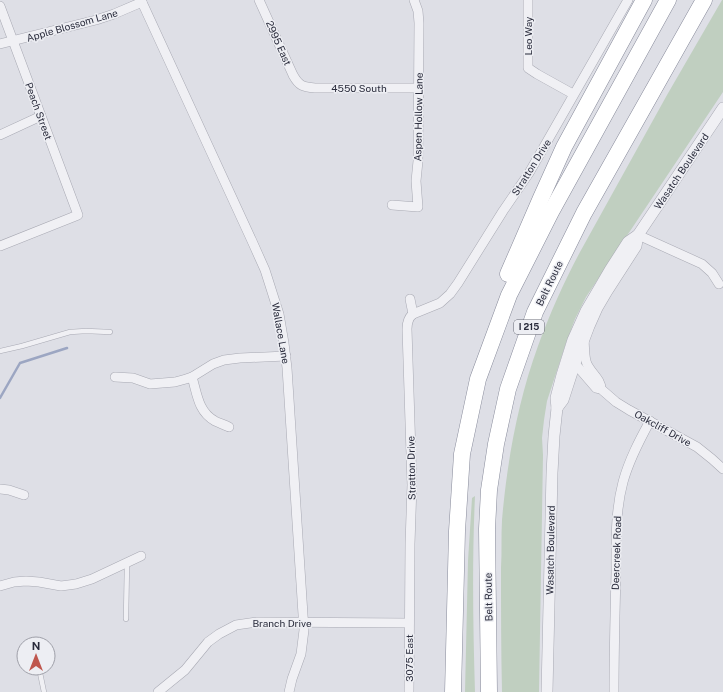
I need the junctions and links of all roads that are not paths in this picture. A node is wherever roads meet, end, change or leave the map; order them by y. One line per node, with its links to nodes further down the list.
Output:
1 (259, 0): 12 (street, 2995 East)
2 (414, 0): 13 (street, Aspen Hollow Lane)
3 (528, 0): 14 (street, Leo Way)
4 (628, 0): 14 (street, Stratton Drive)
5 (644, 0): 31 (highway)
6 (668, 0): 31 (highway, I 215)
7 (704, 0): 50 (highway, Belt Route / I 215)
8 (142, 1): 10 (street, Apple Blossom Lane); 27 (street, Wallace Lane)
9 (0, 6): 10 (street, Peach Street)
10 (14, 41): 11 (street, Apple Blossom Lane); 16 (street, Peach Street)
11 (0, 44)
12 (300, 86): 13 (street, 4550 South)
13 (418, 88): 18 (street, Aspen Hollow Lane)
14 (573, 94): 23 (street, Stratton Drive)
15 (723, 108): 19 (street, Wasatch Boulevard)
16 (40, 116): 17 (street); 20 (street, Peach Street)
17 (0, 134)
18 (392, 205)
19 (638, 235): 21 (street); 25 (street, Wasatch Boulevard); 28 (street, Wasatch Boulevard)
20 (0, 246)
21 (719, 284)
22 (410, 298): 23 (street, Stratton Drive)
23 (413, 314): 43 (street, Stratton Drive)
24 (110, 332): 26 (lane)
25 (584, 338): 28 (street, Wasatch Boulevard); 32 (street, Oakcliff Drive)
26 (0, 351)
27 (286, 356): 30 (street); 42 (street, Wallace Lane)
28 (572, 359): 32 (street, Oakcliff Drive); 51 (street, Wasatch Boulevard)
29 (115, 377): 30 (street)
30 (192, 377): 34 (street)
31 (478, 379): 49 (highway, I 215)
32 (601, 389): 33 (street, Oakcliff Drive)
33 (650, 421): 35 (street, Oakcliff Drive); 52 (street, Deercreek Road)
34 (229, 427)
35 (723, 469)
36 (0, 489): 37 (street)
37 (24, 495)
38 (141, 556): 39 (street)
39 (127, 563): 40 (street); 41 (lane)
40 (0, 586)
41 (126, 619)
42 (303, 623): 43 (street, Branch Drive); 45 (street, Branch Drive); 47 (street, Wallace Lane)
43 (409, 623): 48 (street, 3075 East)
44 (41, 676): 46 (lane)
45 (162, 691)
46 (44, 692)
47 (289, 692)
48 (409, 692)
49 (453, 692)
50 (489, 692)
51 (547, 692)
52 (614, 692)

